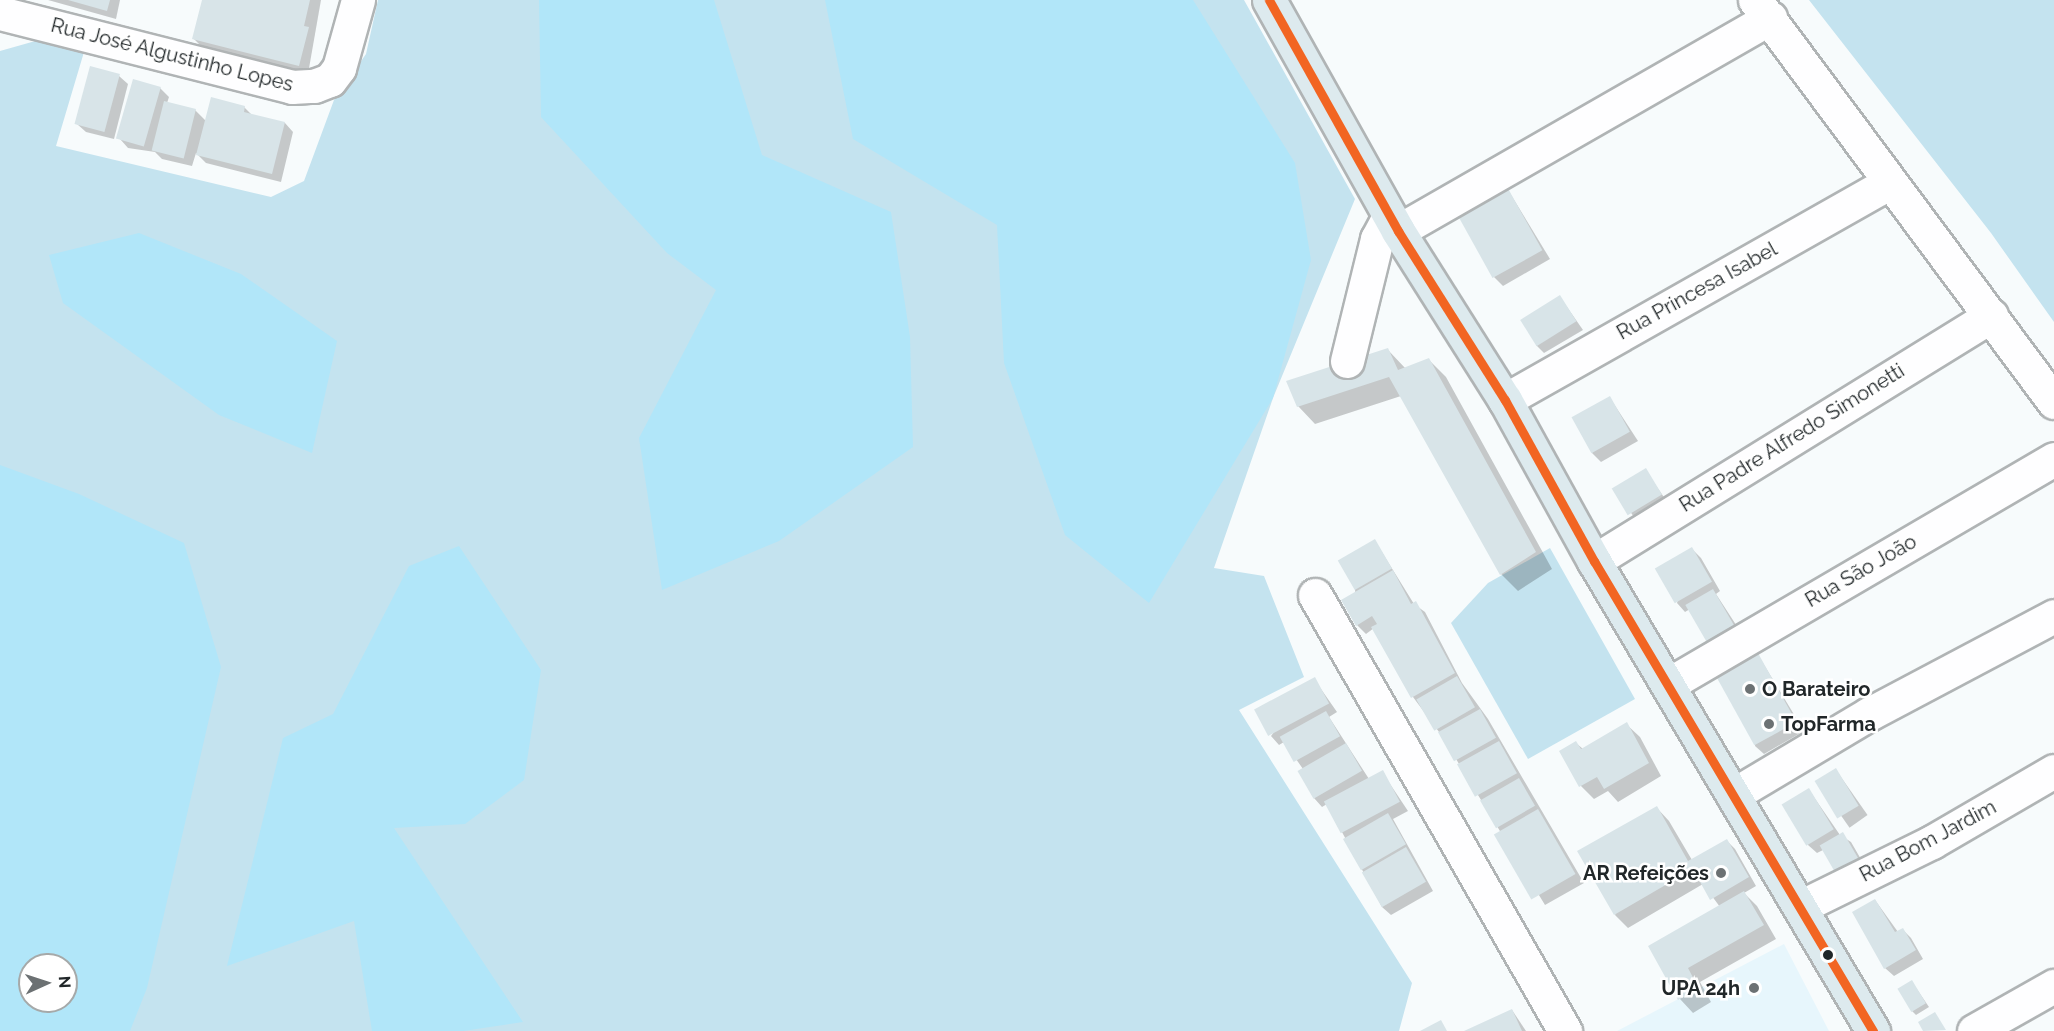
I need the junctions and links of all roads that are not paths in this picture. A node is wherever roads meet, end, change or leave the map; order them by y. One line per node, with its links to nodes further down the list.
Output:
1 (358, 0): 4 (street, Rua José Algustinho Lopes)
2 (1269, 0): 6 (main road)
3 (1762, 9): 5 (street); 6 (street)
4 (0, 13)
5 (1890, 182): 7 (street); 9 (street, Rua Princesa Isabel)
6 (1394, 224): 8 (street); 9 (main road)
7 (1991, 316): 10 (street); 12 (street, Rua Padre Alfredo Simonetti)
8 (1347, 361)
9 (1505, 400): 12 (main road)
10 (2054, 402)
11 (2054, 459): 15 (street, Rua São João)
12 (1594, 561): 15 (main road)
13 (1315, 595): 20 (street)
14 (2054, 616): 17 (street)
15 (1669, 684): 17 (main road)
16 (2054, 771): 18 (street, Rua Bom Jardim)
17 (1733, 795): 18 (main road)
18 (1800, 907): 21 (main road)
19 (2054, 986): 22 (street)
20 (1564, 1031)
21 (1874, 1031)
22 (1974, 1031)

